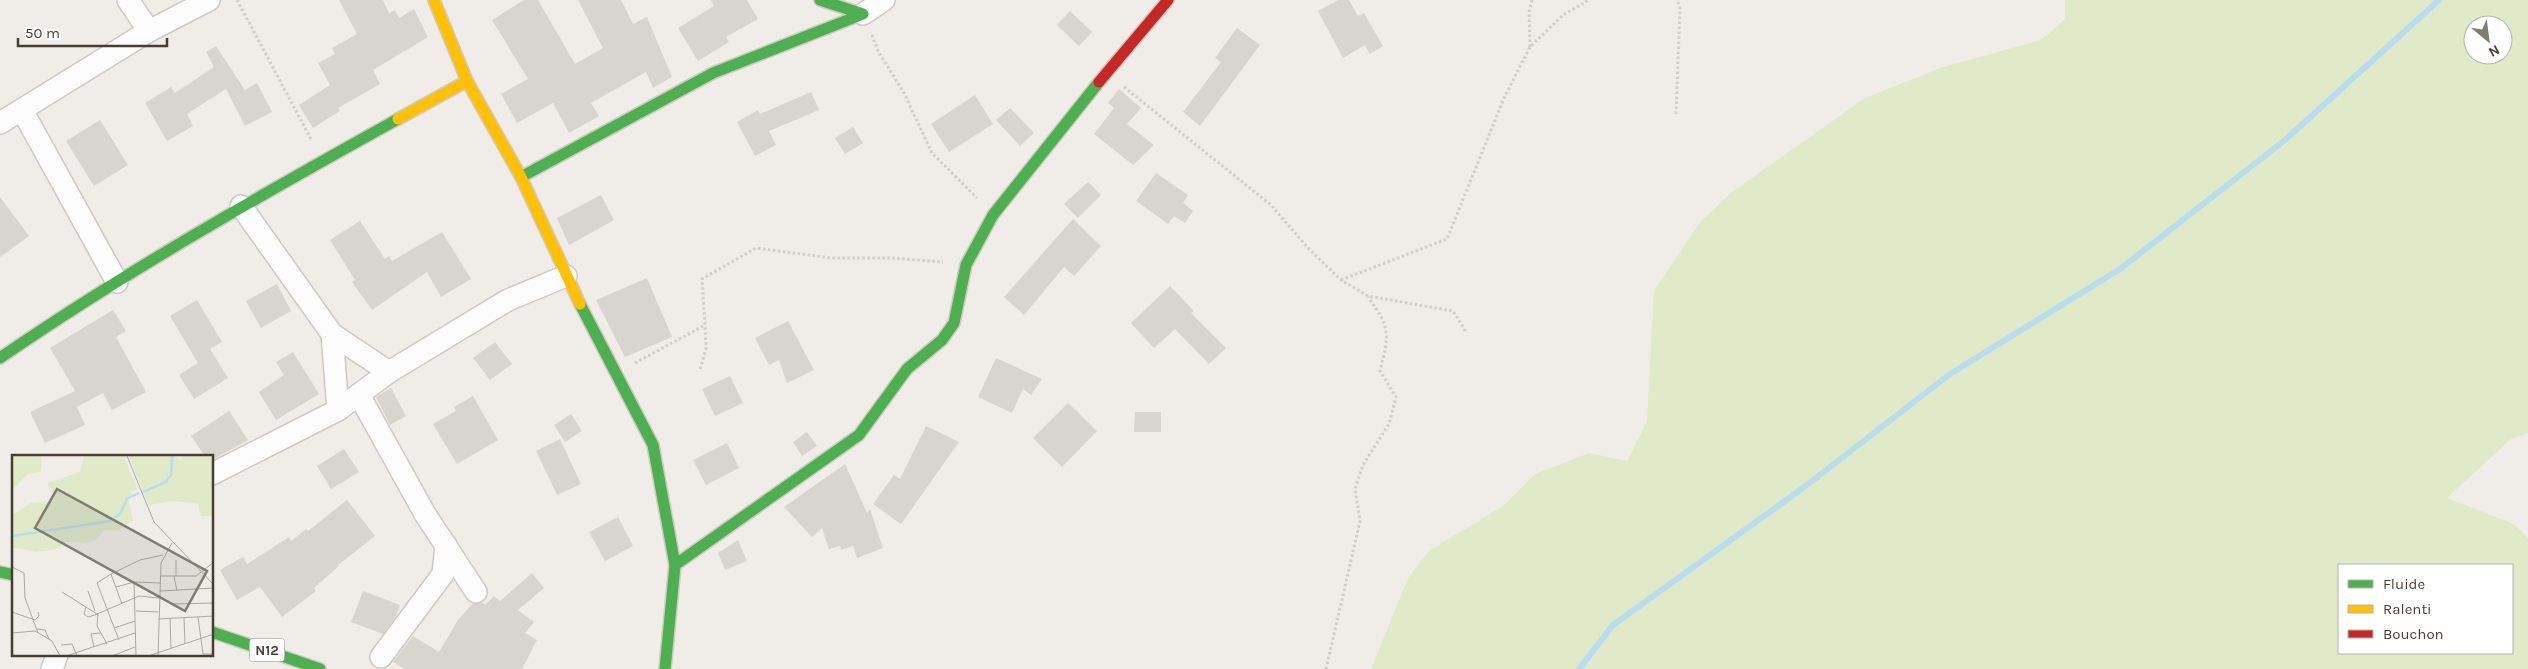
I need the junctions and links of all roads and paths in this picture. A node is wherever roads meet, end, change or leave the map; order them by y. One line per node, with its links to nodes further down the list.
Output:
1 (128, 0): 12 (street)
2 (209, 0): 12 (street)
3 (237, 0): 19 (path)
4 (434, 0): 15 (street)
5 (820, 0): 11 (street)
6 (884, 0): 11 (street)
7 (1168, 0): 14 (street)
8 (1532, 0): 13 (path)
9 (1590, 0): 13 (path)
10 (1677, 0): 17 (path)
11 (863, 14): 20 (street); 22 (path)
12 (149, 31): 16 (street)
13 (1530, 47): 25 (path)
14 (1106, 73): 22 (street); 25 (path)
15 (467, 80): 20 (street); 21 (street)
16 (22, 110): 18 (street); 26 (street)
17 (1676, 114)
18 (0, 123)
19 (312, 141)
20 (521, 177): 24 (street)
21 (241, 206): 26 (street); 30 (street)
22 (992, 215): 23 (street)
23 (966, 265): 28 (path); 39 (street)
24 (566, 276): 33 (street); 34 (street)
25 (1341, 280): 27 (path)
26 (117, 282): 31 (street)
27 (1368, 296): 29 (path); 47 (path)
28 (705, 325): 32 (path); 34 (path)
29 (1466, 332)
30 (332, 334): 33 (street); 36 (street)
31 (0, 358)
32 (700, 369)
33 (389, 372): 35 (street)
34 (616, 373): 39 (street)
35 (360, 395): 36 (street); 38 (street)
36 (338, 410): 37 (street)
37 (214, 473)
38 (446, 545): 40 (street); 43 (street)
39 (675, 566): 46 (street)
40 (476, 592)
41 (214, 633): 45 (street, N12)
42 (57, 656): 44 (street)
43 (381, 657)
44 (52, 669)
45 (320, 669)
46 (665, 669)
47 (1326, 669)

